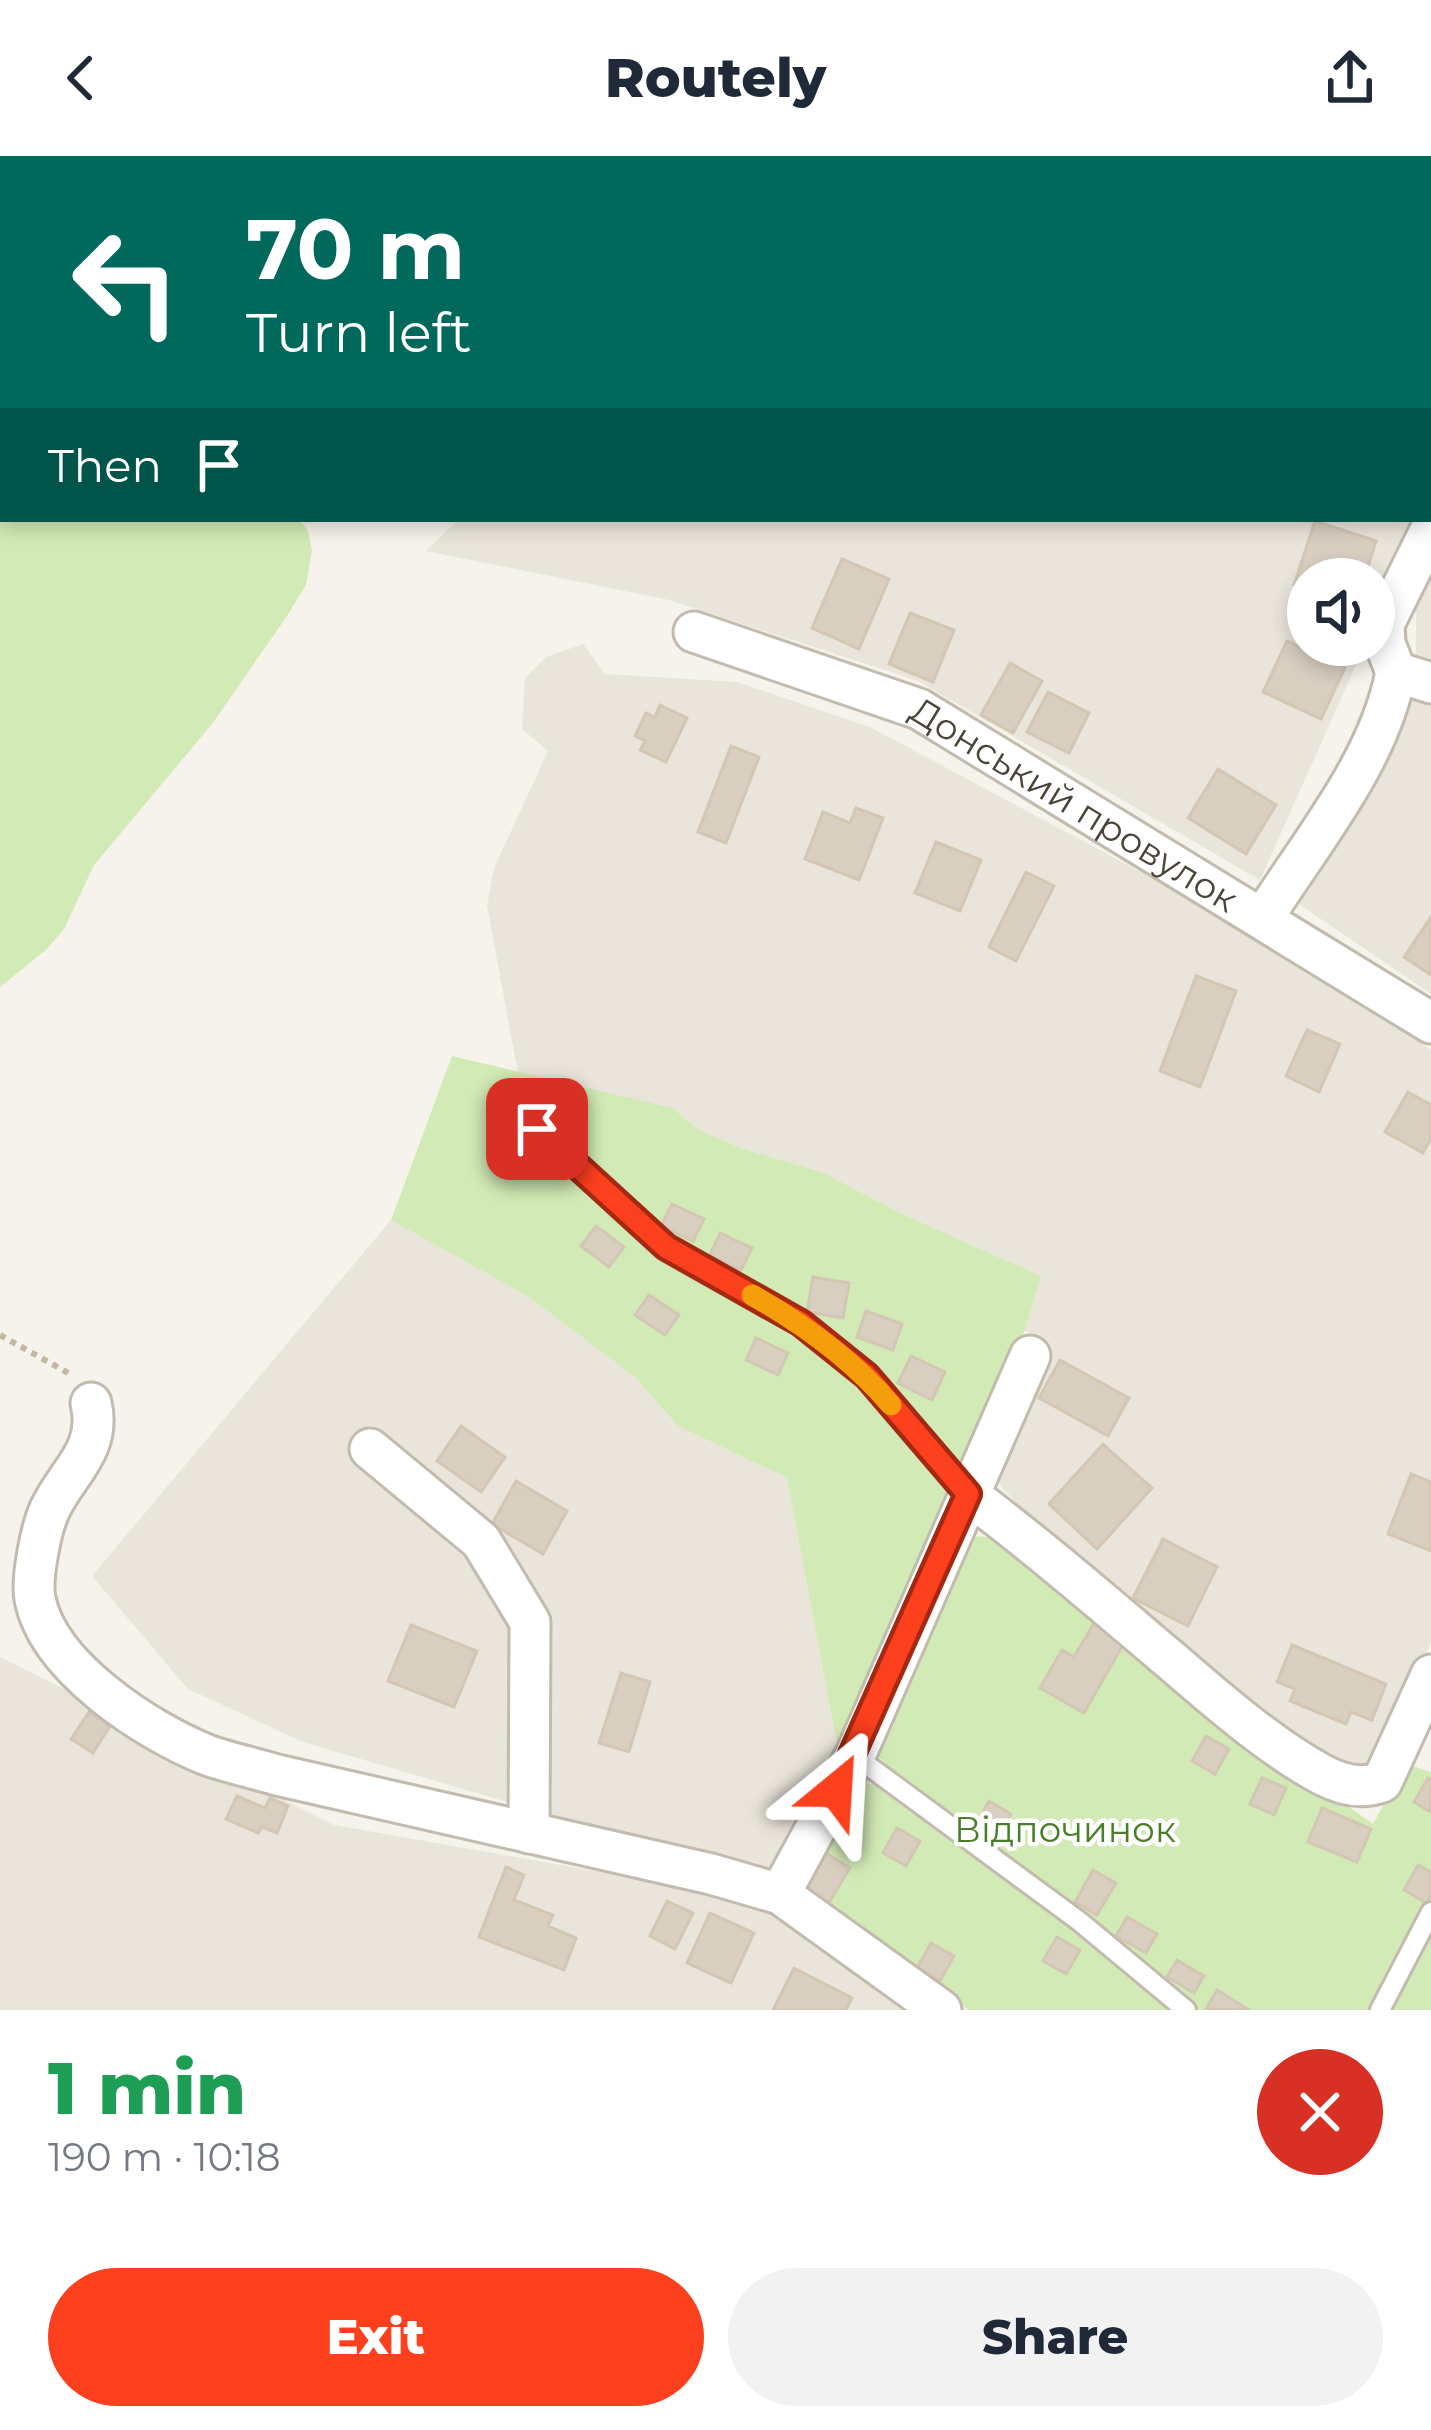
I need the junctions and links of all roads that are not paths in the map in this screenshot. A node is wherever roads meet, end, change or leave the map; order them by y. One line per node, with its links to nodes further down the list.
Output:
1 (1431, 529): 3 (street)
2 (694, 632): 4 (street, Донський провулок)
3 (1413, 677): 4 (street)
4 (1263, 918): 5 (street, Донський провулок)
5 (1431, 1023)
6 (537, 1129): 10 (lane)
7 (1030, 1356): 10 (street)
8 (91, 1403): 13 (street)
9 (370, 1449): 13 (street)
10 (968, 1494): 11 (street); 12 (street)
11 (1431, 1675)
12 (855, 1756): 14 (street); 17 (lane)
13 (530, 1833): 14 (street)
14 (780, 1894): 16 (street)
15 (1431, 1912): 18 (lane)
16 (940, 2010)
17 (1186, 2010)
18 (1380, 2010)

